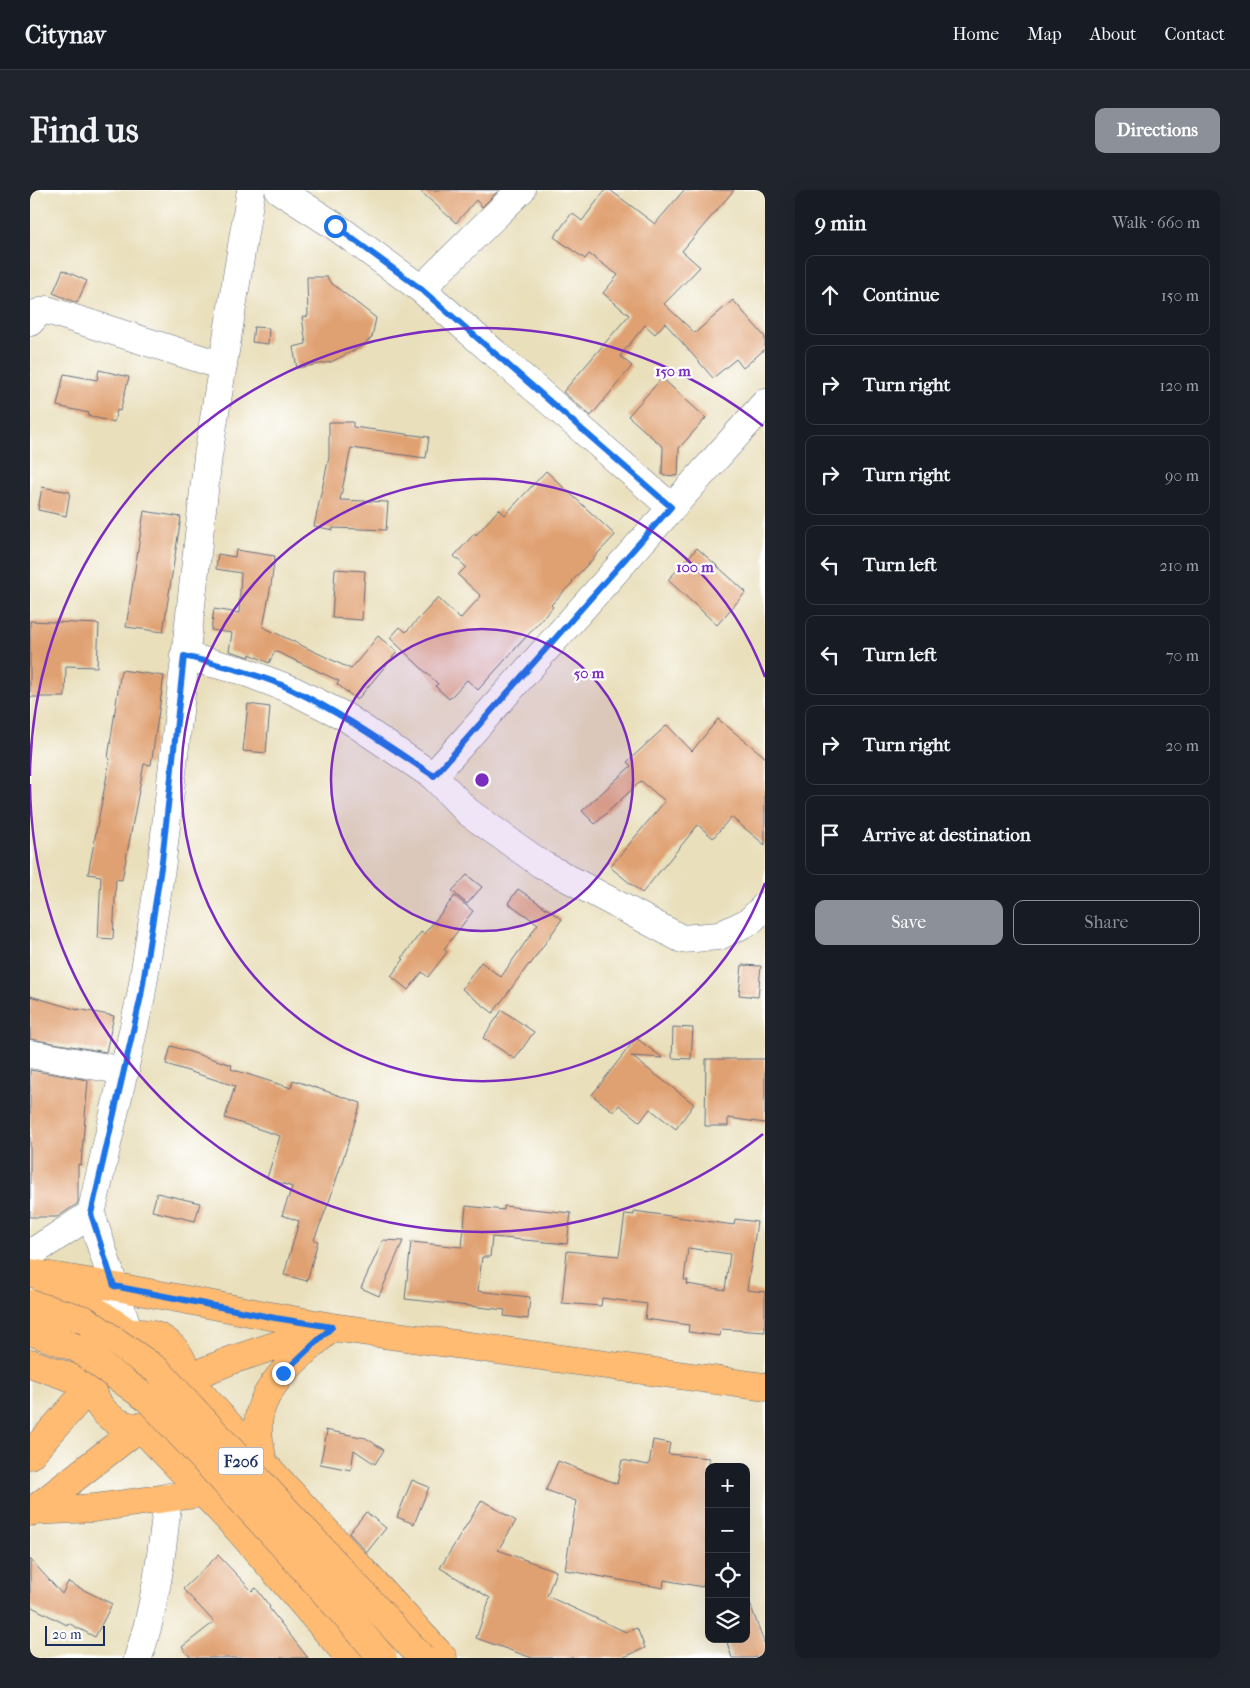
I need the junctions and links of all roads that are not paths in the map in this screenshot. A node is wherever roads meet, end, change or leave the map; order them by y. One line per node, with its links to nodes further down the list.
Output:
1 (251, 190): 6 (street)
2 (279, 190): 4 (street)
3 (521, 190): 4 (street)
4 (421, 289): 8 (street)
5 (30, 322): 6 (street)
6 (223, 366): 9 (street)
7 (765, 403): 8 (street)
8 (671, 507): 10 (street)
9 (184, 656): 10 (street); 13 (street)
10 (434, 776): 11 (street)
11 (765, 906)
12 (30, 1054): 13 (street)
13 (125, 1071): 14 (street)
14 (91, 1214): 15 (street); 17 (street)
15 (30, 1254)
16 (30, 1274): 17 (main road); 22 (main road)
17 (114, 1286): 18 (main road); 22 (street)
18 (165, 1295): 20 (main road); 22 (main road)
19 (30, 1304): 37 (main road, F206, bridge)
20 (332, 1327): 24 (main road); 26 (main road); 30 (main road)
21 (30, 1330): 36 (main road, F206, bridge)
22 (129, 1333): 24 (main road); 25 (main road)
23 (30, 1363): 25 (main road)
24 (187, 1378): 27 (main road); 28 (main road)
25 (92, 1385): 27 (main road); 29 (main road)
26 (765, 1387)
27 (140, 1427): 31 (main road); 33 (main road)
28 (237, 1435): 30 (main road); 31 (main road)
29 (37, 1448)
30 (263, 1462): 38 (main road)
31 (195, 1484): 32 (main road); 35 (main road)
32 (168, 1496): 33 (main road); 34 (street)
33 (32, 1512)
34 (138, 1658)
35 (350, 1658)
36 (383, 1658)
37 (422, 1658)
38 (443, 1658)

